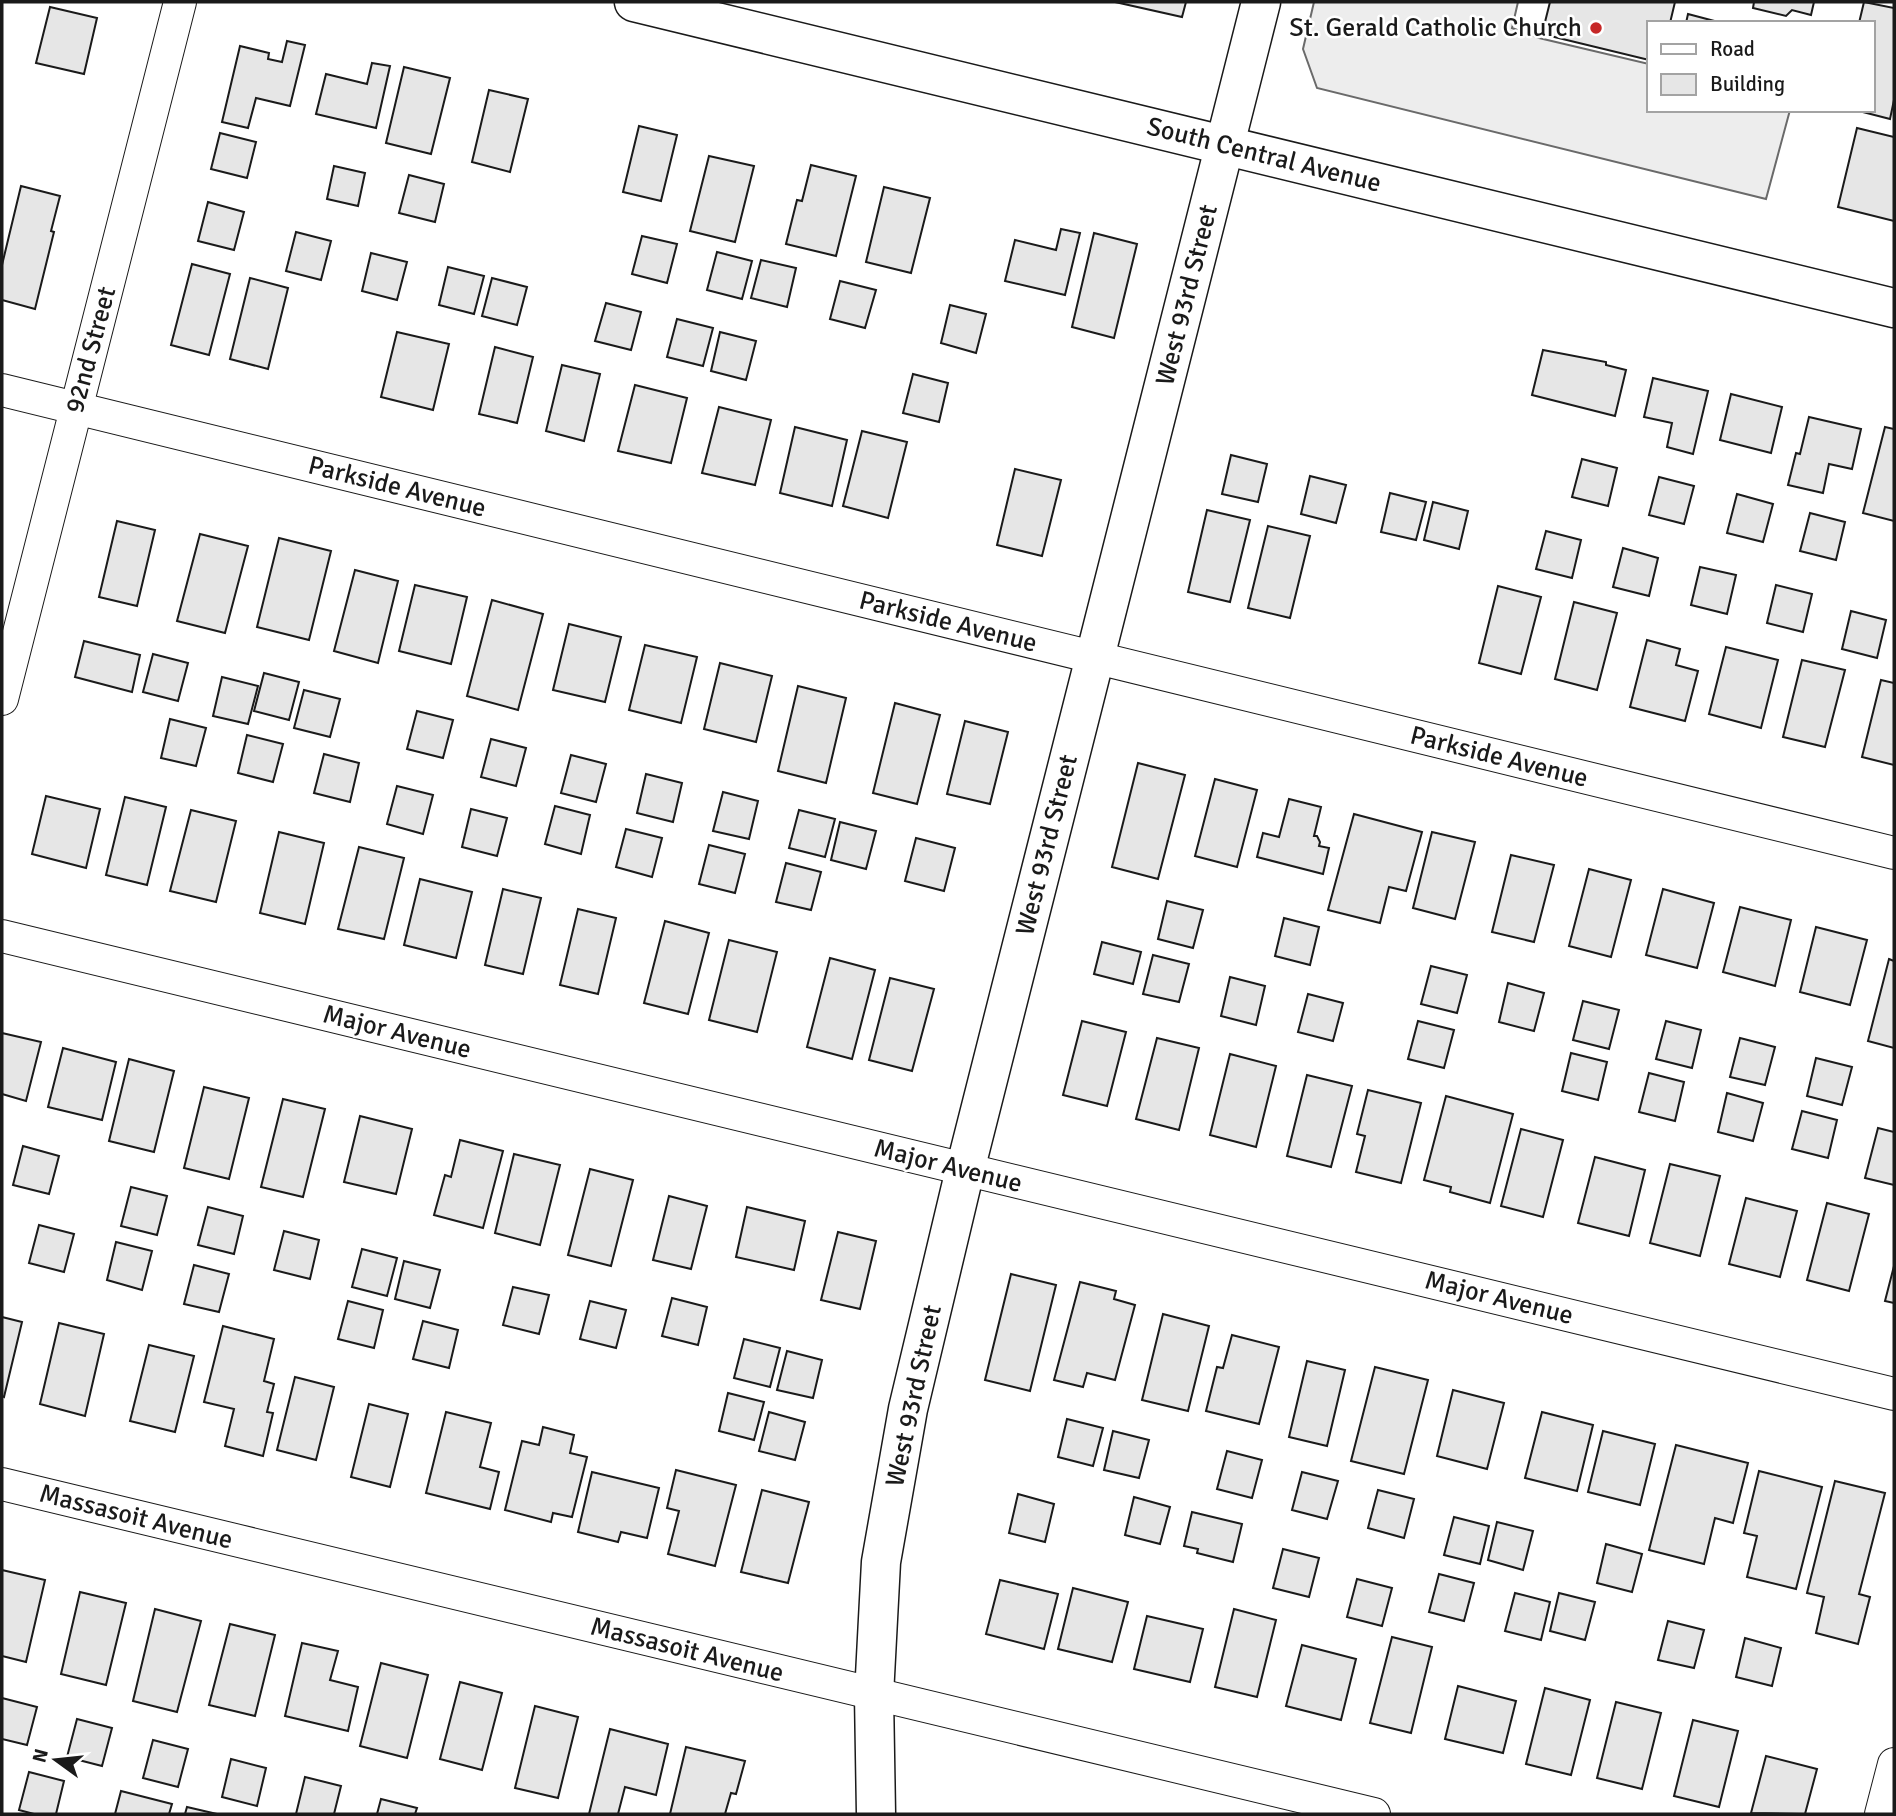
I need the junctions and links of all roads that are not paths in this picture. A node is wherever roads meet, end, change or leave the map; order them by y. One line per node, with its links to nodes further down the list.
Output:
1 (180, 2): 7 (street, 92nd Street)
2 (635, 2): 4 (main road, South Central Avenue)
3 (1261, 2): 4 (main road, West 93rd Street)
4 (1225, 145): 5 (main road, South Central Avenue); 8 (main road, West 93rd Street)
5 (1894, 308)
6 (2, 390): 7 (street, Parkside Avenue)
7 (76, 408): 8 (street, Parkside Avenue); 9 (street, 92nd Street)
8 (1094, 658): 10 (street, Parkside Avenue); 12 (main road, West 93rd Street)
9 (2, 699)
10 (1894, 853)
11 (2, 936): 12 (street, Major Avenue)
12 (965, 1170): 13 (street, Major Avenue); 15 (main road, West 93rd Street)
13 (1894, 1394)
14 (2, 1484): 15 (street, Massasoit Avenue)
15 (874, 1695): 17 (main road, West 93rd Street); 18 (street, Massasoit Avenue)
16 (1894, 1764): 19 (street)
17 (876, 1814)
18 (1374, 1814)
19 (1881, 1814)

